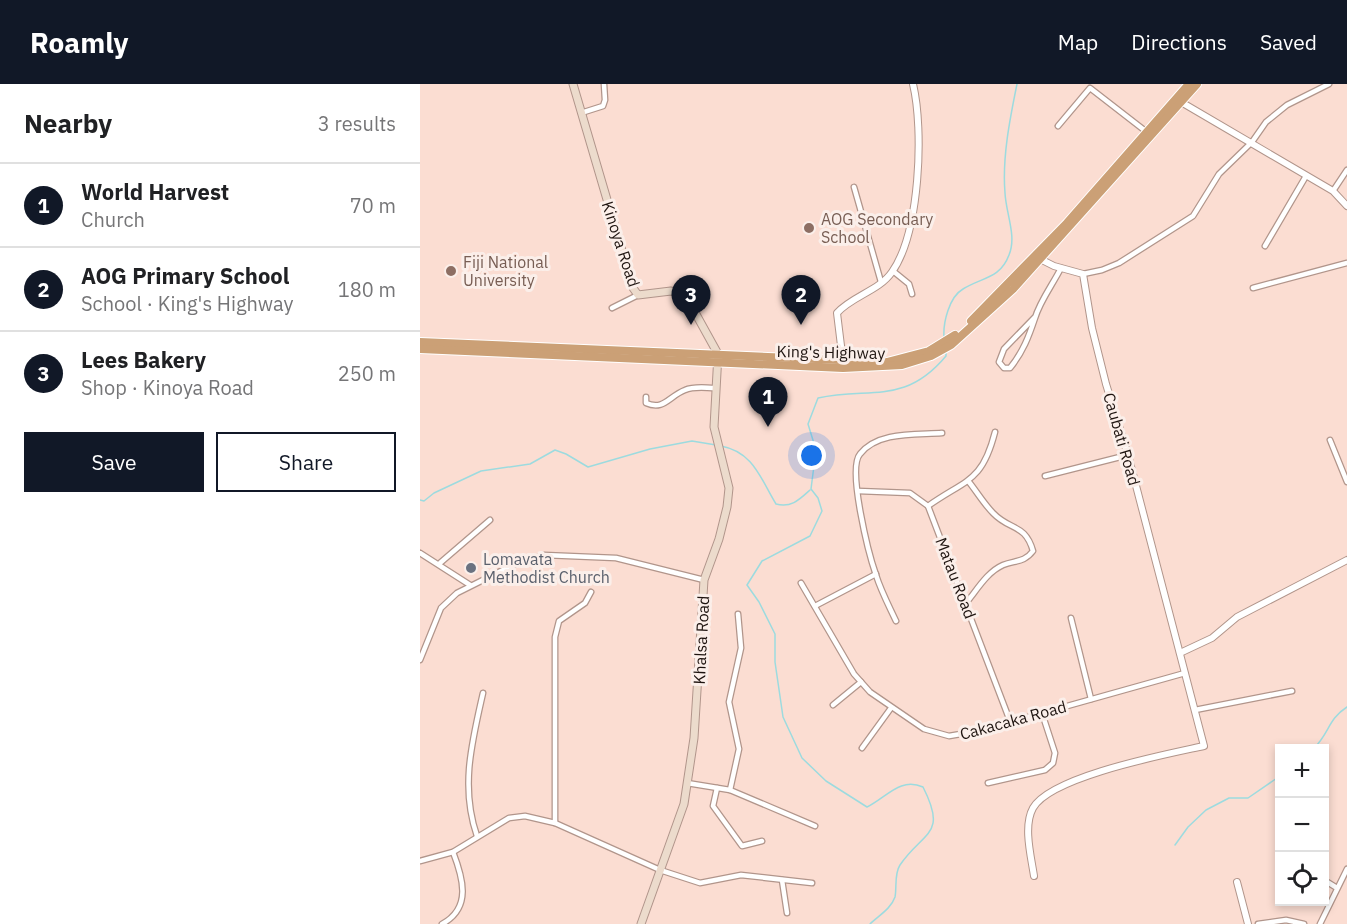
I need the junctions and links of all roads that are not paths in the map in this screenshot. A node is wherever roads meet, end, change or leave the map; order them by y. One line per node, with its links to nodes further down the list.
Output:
1 (573, 84): 9 (main road, Kinoya Road)
2 (603, 84): 9 (street)
3 (913, 84): 22 (street)
4 (1189, 84): 11 (highway, King's Highway)
5 (1197, 84): 8 (highway, King's Highway)
6 (1329, 84): 12 (street)
7 (1094, 86): 10 (street); 11 (street)
8 (1181, 102): 11 (highway, King's Highway); 12 (street)
9 (580, 113): 27 (main road, Kinoya Road)
10 (1058, 126)
11 (1149, 134): 19 (highway, King's Highway)
12 (1252, 142): 14 (street); 23 (street)
13 (1347, 170): 16 (street)
14 (1306, 176): 16 (street); 18 (street)
15 (854, 187): 24 (street)
16 (1333, 191): 17 (street)
17 (1347, 206)
18 (1265, 246)
19 (1038, 258): 21 (street); 33 (highway, King's Highway)
20 (1347, 263): 25 (street)
21 (1061, 268): 23 (street); 29 (street)
22 (893, 271): 24 (street); 26 (street)
23 (1083, 274): 39 (street, Caubati Road)
24 (881, 282): 33 (street)
25 (1253, 288)
26 (912, 294)
27 (638, 295): 28 (street); 32 (main road, Kinoya Road)
28 (612, 308)
29 (1035, 317): 29 (street)
30 (420, 342): 32 (highway, King's Highway)
31 (420, 349): 32 (highway, King's Highway)
32 (717, 358): 33 (highway, King's Highway); 34 (main road, Khalsa Road)
33 (843, 365)
34 (715, 388): 35 (street); 50 (main road, Khalsa Road)
35 (646, 397)
36 (995, 432): 41 (street)
37 (942, 433): 43 (street)
38 (1330, 440): 42 (street)
39 (1128, 455): 40 (street); 59 (street, Caubati Road)
40 (1046, 476)
41 (969, 482): 44 (street); 54 (street)
42 (1347, 482)
43 (858, 491): 44 (street); 49 (street)
44 (928, 506): 54 (street, Matau Road)
45 (490, 520): 48 (street)
46 (420, 553): 48 (street)
47 (1347, 560): 59 (street)
48 (440, 563): 52 (street)
49 (876, 574): 55 (street); 58 (street)
50 (704, 580): 52 (street); 72 (main road, Khalsa Road)
51 (801, 583): 55 (street, Cakacaka Road)
52 (470, 585): 60 (street)
53 (591, 592): 76 (street)
54 (966, 603): 70 (street, Matau Road)
55 (815, 606): 62 (street, Cakacaka Road)
56 (738, 614): 75 (street)
57 (1071, 618): 65 (street)
58 (896, 621)
59 (1180, 653): 61 (street, Caubati Road)
60 (420, 660)
61 (1185, 673): 65 (street, Cakacaka Road); 68 (street, Caubati Road)
62 (861, 682): 66 (street); 67 (street, Cakacaka Road)
63 (1292, 691): 68 (street)
64 (483, 693): 78 (street)
65 (1091, 699): 69 (street, Cakacaka Road)
66 (833, 705)
67 (891, 708): 70 (street, Cakacaka Road); 71 (street)
68 (1195, 710): 84 (street, Caubati Road)
69 (1042, 713): 70 (street, Cakacaka Road); 73 (street)
70 (1010, 722)
71 (862, 748)
72 (687, 783): 74 (street); 83 (main road, Khalsa Road)
73 (988, 783)
74 (717, 788): 75 (street); 79 (street)
75 (730, 790): 77 (street)
76 (555, 823): 78 (street); 83 (street)
77 (815, 826)
78 (477, 836): 80 (street)
79 (762, 841)
80 (453, 852): 81 (street); 91 (street)
81 (420, 861)
82 (1347, 869): 89 (street)
83 (660, 870): 85 (street); 92 (main road, Khalsa Road)
84 (1034, 876)
85 (782, 880): 87 (street); 90 (street)
86 (1237, 882): 93 (street)
87 (812, 883)
88 (1329, 883): 89 (street)
89 (1338, 888): 96 (street)
90 (787, 913)
91 (442, 924)
92 (641, 924)
93 (1248, 924)
94 (1258, 924): 95 (street)
95 (1304, 924)
96 (1320, 924)

